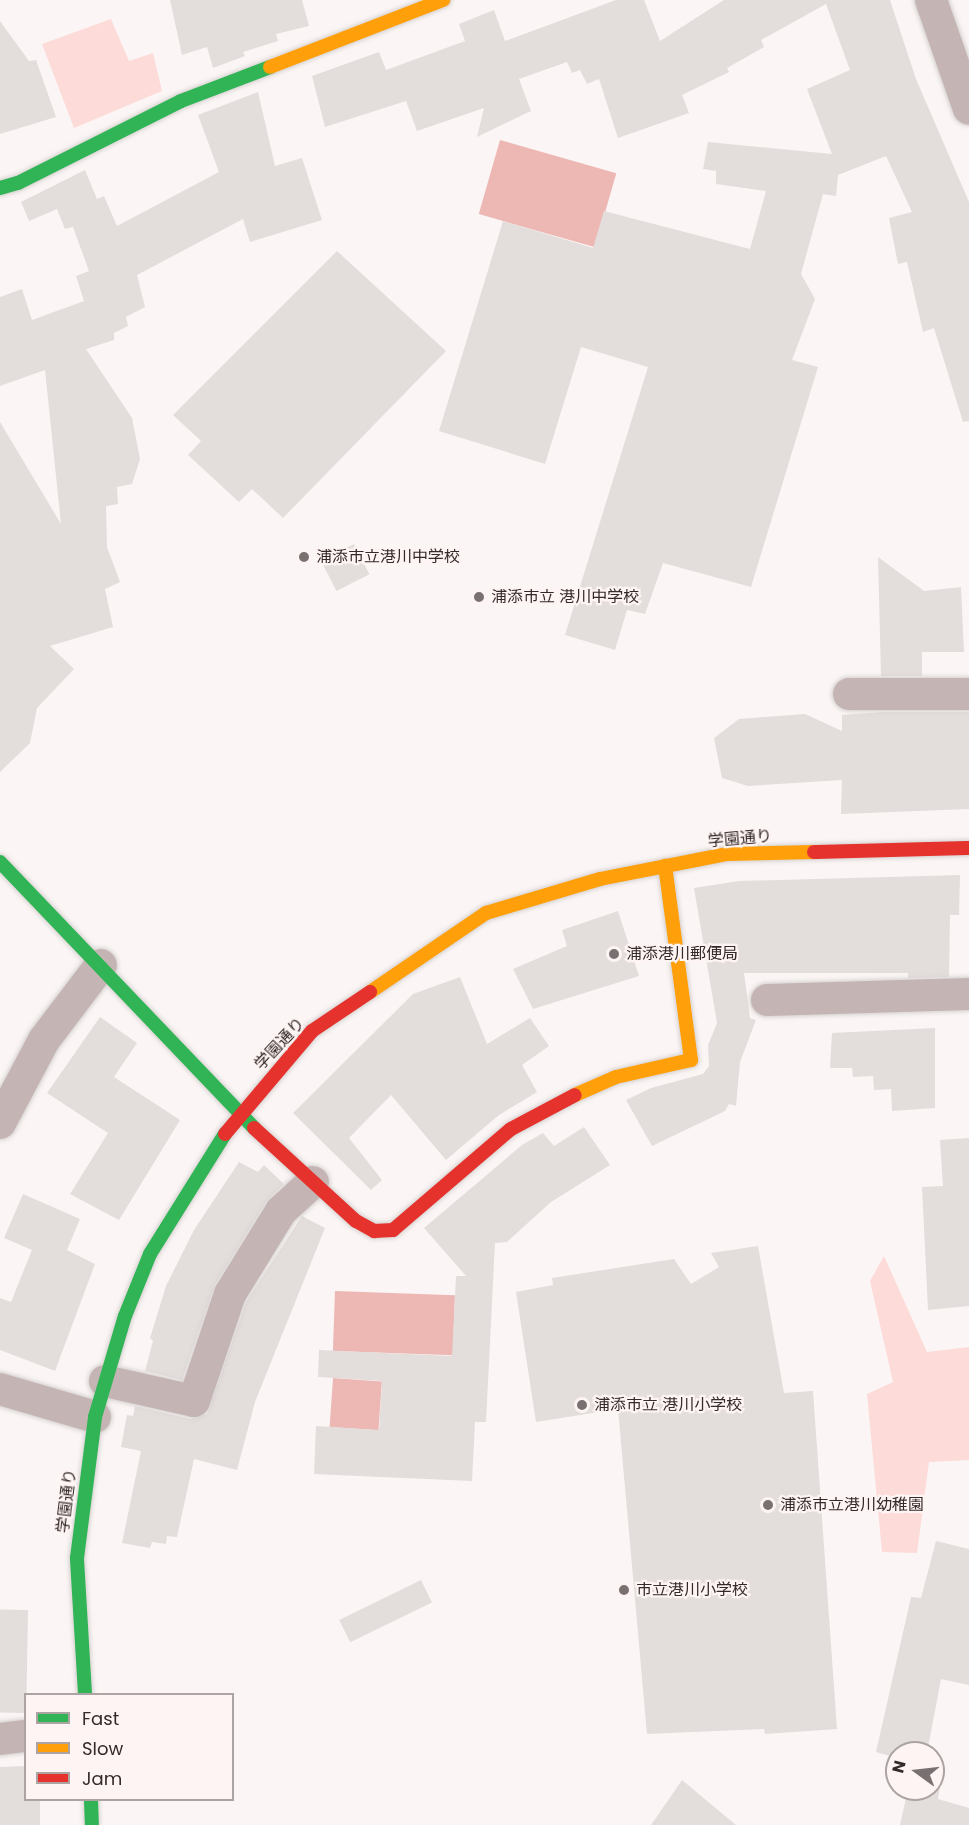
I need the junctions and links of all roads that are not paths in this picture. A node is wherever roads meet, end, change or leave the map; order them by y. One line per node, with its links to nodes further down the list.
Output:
1 (443, 0): 4 (street)
2 (931, 0): 3 (street)
3 (969, 109)
4 (0, 188)
5 (849, 694): 6 (street)
6 (969, 694)
7 (969, 848): 9 (street, 学園通り)
8 (0, 862): 10 (street)
9 (665, 866): 13 (street, 学園通り); 15 (street)
10 (101, 965): 13 (street); 14 (street)
11 (969, 994): 12 (street)
12 (767, 1000)
13 (238, 1114): 15 (street); 16 (street, 学園通り)
14 (0, 1124)
15 (313, 1182): 16 (street)
16 (105, 1381): 18 (street, 学園通り)
17 (0, 1389): 18 (street)
18 (95, 1417): 19 (street, 学園通り)
19 (85, 1693)
20 (24, 1736): 21 (street)
21 (0, 1739)
22 (91, 1801): 23 (street)
23 (92, 1825)

